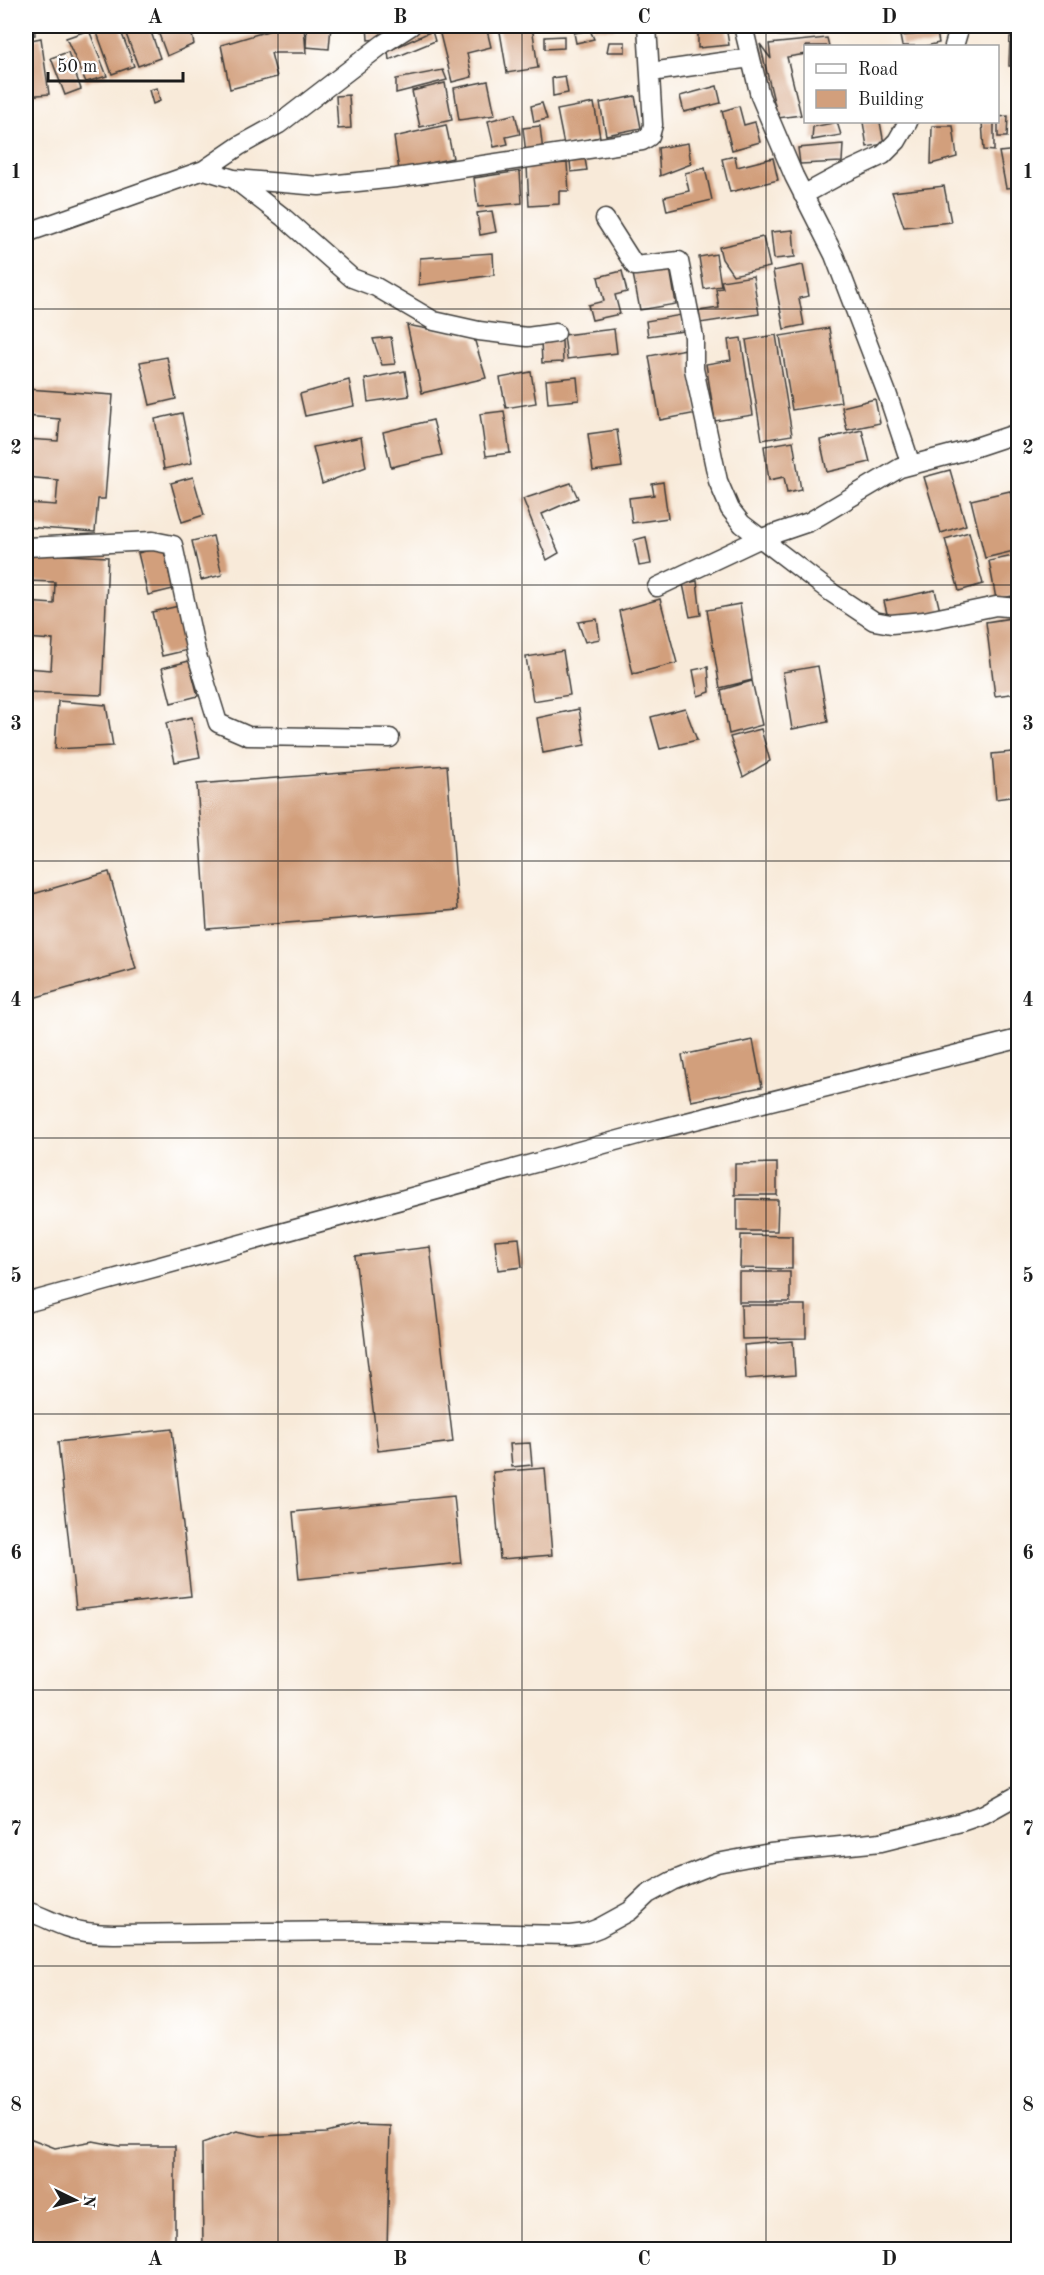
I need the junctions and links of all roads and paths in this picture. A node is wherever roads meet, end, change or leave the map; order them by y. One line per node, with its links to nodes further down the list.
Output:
1 (411, 26): 11 (street)
2 (647, 26): 9 (street)
3 (743, 26): 8 (street)
4 (780, 26): 5 (street)
5 (794, 26)
6 (960, 26): 7 (street)
7 (954, 45)
8 (750, 58): 9 (street); 13 (street)
9 (651, 72): 12 (street)
10 (908, 123): 13 (street)
11 (204, 170): 12 (street); 15 (street)
12 (234, 180): 16 (street)
13 (803, 195): 18 (street)
14 (606, 219): 19 (street)
15 (26, 233)
16 (556, 333)
17 (1018, 433): 18 (street)
18 (911, 465): 19 (street)
19 (759, 539): 21 (street); 22 (street)
20 (26, 547): 23 (street)
21 (657, 587)
22 (1018, 608)
23 (390, 738)
24 (1018, 1039): 25 (street)
25 (26, 1303)
26 (1018, 1795): 27 (street)
27 (26, 1911)

